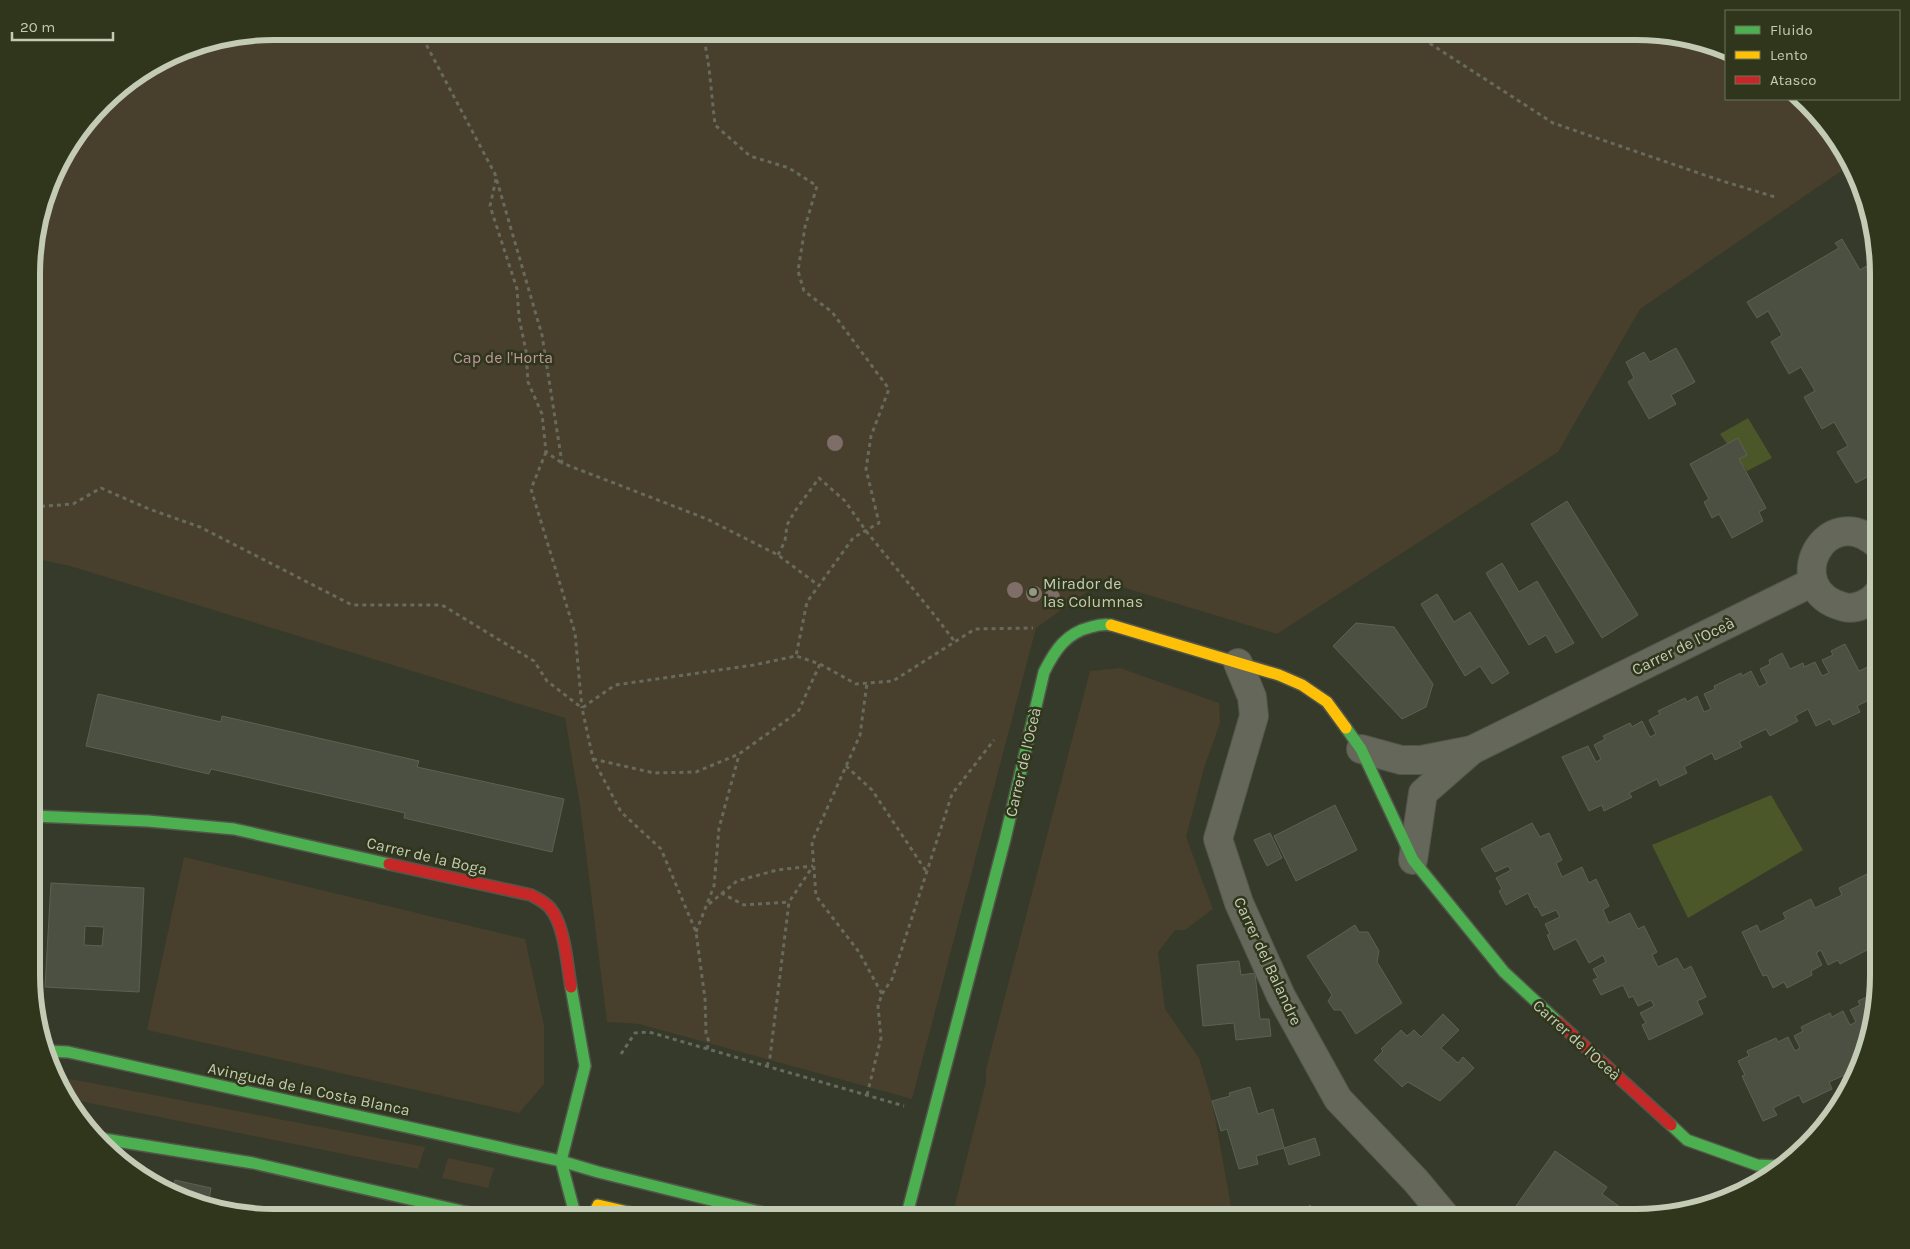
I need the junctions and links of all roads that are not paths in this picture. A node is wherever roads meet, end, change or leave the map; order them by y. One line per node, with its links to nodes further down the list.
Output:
1 (1870, 537): 2 (street)
2 (1813, 582): 3 (street); 6 (street, Carrer de l'Oceà)
3 (1870, 601)
4 (1238, 664): 5 (street, Carrer de l'Oceà); 20 (street, Carrer de l'Oceà); 21 (street, Carrer del Balandre)
5 (1361, 749): 6 (street, Carrer de l'Oceà); 8 (street, Carrer de l'Oceà)
6 (1472, 750): 8 (street, Carrer de l'Oceà)
7 (40, 816): 11 (street, Carrer de la Boga)
8 (1413, 860): 12 (street, Carrer de l'Oceà)
9 (52, 1051): 11 (street, Avinguda de la Costa Blanca)
10 (107, 1139): 14 (street)
11 (561, 1162): 13 (street, Avinguda de la Costa Blanca); 15 (street)
12 (1772, 1166)
13 (733, 1205): 18 (street); 19 (street, Avinguda de la Costa Blanca)
14 (453, 1209)
15 (574, 1209)
16 (596, 1209): 17 (street)
17 (615, 1209)
18 (728, 1209)
19 (749, 1209)
20 (908, 1209)
21 (1439, 1209)

